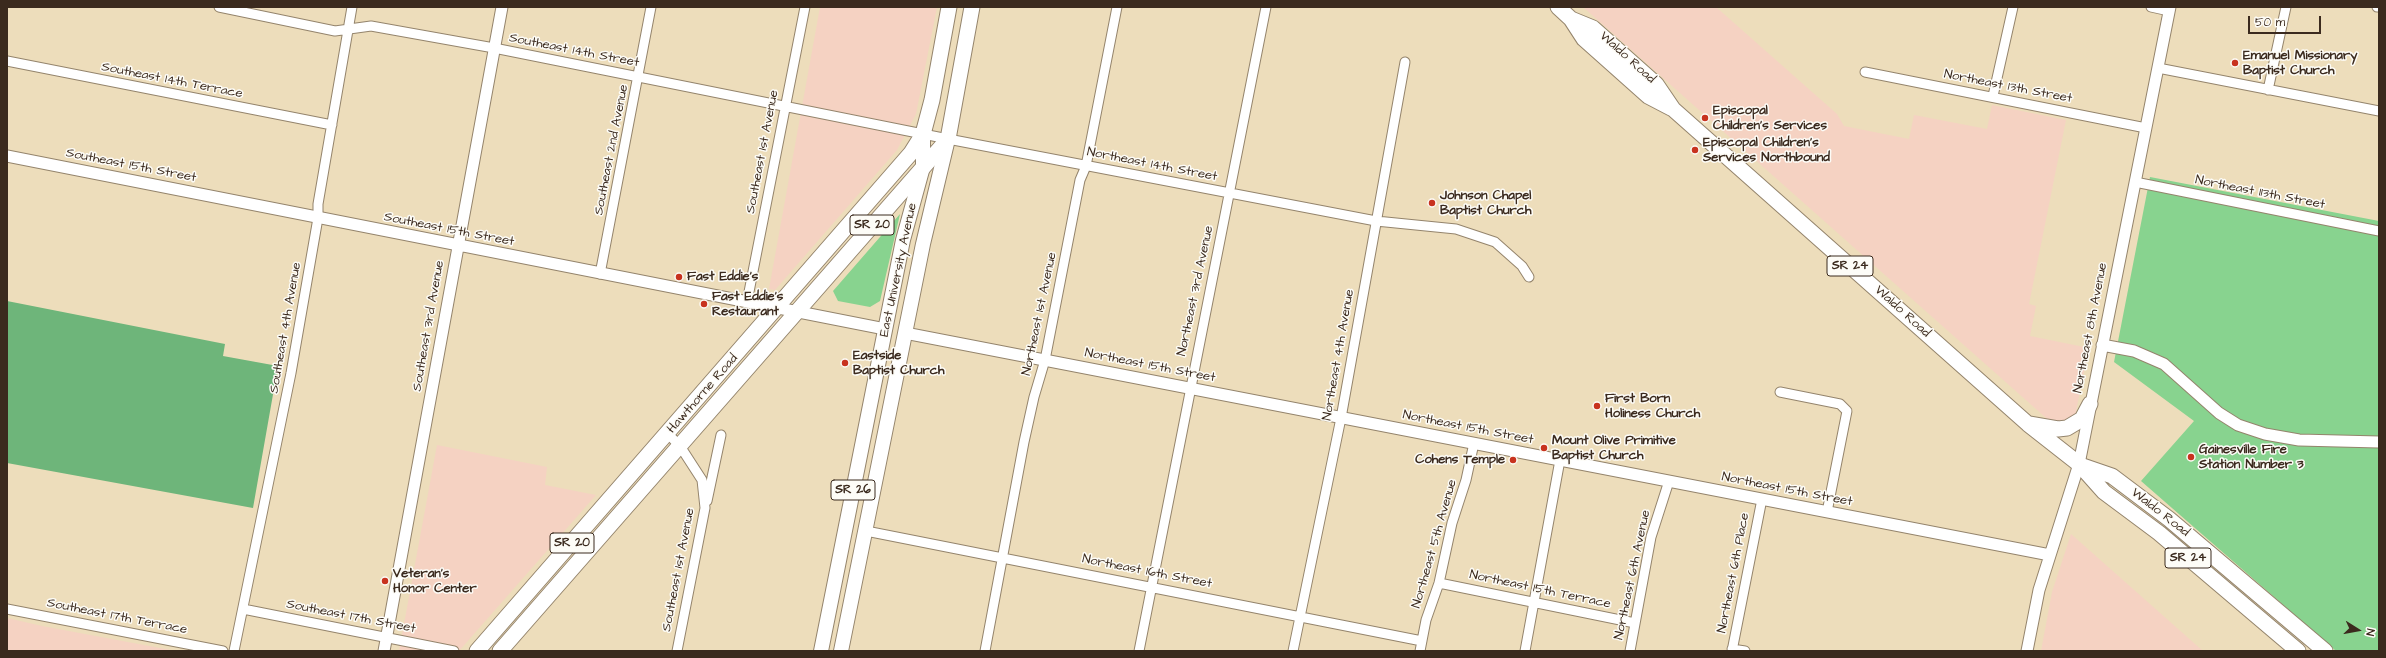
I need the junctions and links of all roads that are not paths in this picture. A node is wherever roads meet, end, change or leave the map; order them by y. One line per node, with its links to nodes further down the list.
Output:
1 (219, 7): 16 (street, Southeast 14th Street)
2 (352, 7): 16 (street, Southeast 4th Avenue)
3 (502, 7): 17 (street, Southeast 3rd Avenue)
4 (651, 7): 22 (street, Southeast 2nd Avenue)
5 (805, 7): 25 (street, Southeast 1st Avenue)
6 (949, 7): 29 (highway, East University Avenue / SR 20)
7 (972, 7): 30 (highway, East University Avenue)
8 (1117, 7): 32 (street, Northeast 1st Avenue)
9 (1266, 7): 35 (street, Northeast 3rd Avenue)
10 (1558, 7): 15 (highway, Waldo Road / SR 24)
11 (2013, 7): 24 (street)
12 (2151, 7): 14 (street)
13 (2286, 7): 23 (street)
14 (2170, 9): 20 (street, Northeast 8th Avenue)
15 (1572, 13): 53 (highway, Waldo Road / SR 24)
16 (348, 30): 17 (street, Southeast 14th Street); 27 (street, Southeast 4th Avenue)
17 (494, 48): 22 (street, Southeast 14th Street); 39 (street, Southeast 3rd Avenue)
18 (7, 61): 27 (street, Southeast 14th Terrace)
19 (1405, 62): 37 (street, Northeast 4th Avenue)
20 (2158, 68): 23 (street); 28 (street, Northeast 8th Avenue)
21 (1865, 72): 24 (street, Northeast 13th Street)
22 (639, 77): 25 (street, Southeast 14th Street); 40 (street, Southeast 2nd Avenue)
23 (2268, 90): 26 (street)
24 (1993, 96): 28 (street, Northeast 13th Street)
25 (786, 106): 29 (street, Southeast 14th Street); 42 (street, Southeast 1st Avenue)
26 (2379, 111)
27 (332, 125): 36 (street, Southeast 4th Avenue)
28 (2146, 128): 34 (street, Northeast 8th Avenue)
29 (923, 134): 30 (street, Northeast 14th Street); 33 (main road, East University Avenue / SR 26); 43 (highway, Hawthorne Road / SR 20)
30 (948, 139): 32 (street, Northeast 14th Street); 33 (highway, Hawthorne Road / SR 20); 46 (main road, East University Avenue / SR 26)
31 (7, 156): 36 (street, Southeast 15th Street)
32 (1086, 166): 35 (street, Northeast 14th Street); 48 (street, Northeast 1st Avenue)
33 (923, 167): 44 (highway, Hawthorne Road / SR 20); 45 (main road, East University Avenue / SR 26)
34 (2135, 182): 38 (street, Northeast 113th Street); 47 (street, Northeast 8th Avenue)
35 (1230, 194): 37 (street, Northeast 14th Street); 49 (street, Northeast 3rd Avenue)
36 (318, 218): 39 (street, Southeast 15th Street); 73 (street, Southeast 4th Avenue)
37 (1376, 221): 41 (street); 52 (street, Northeast 4th Avenue)
38 (2379, 231)
39 (458, 246): 40 (street, Southeast 15th Street); 76 (street, Southeast 3rd Avenue)
40 (600, 274): 42 (street, Southeast 15th Street)
41 (1529, 277)
42 (747, 302): 43 (street, Southeast 15th Street)
43 (778, 308): 44 (street, Southeast 15th Street); 54 (highway, Hawthorne Road / SR 20)
44 (797, 312): 45 (street, Southeast 15th Street); 58 (highway, Hawthorne Road / SR 20)
45 (885, 329): 46 (main road); 65 (main road, East University Avenue / SR 26)
46 (905, 333): 48 (street, Northeast 15th Street); 66 (main road, East University Avenue / SR 26)
47 (2102, 345): 51 (street, Northeast 8th Avenue); 56 (street)
48 (1046, 360): 49 (street, Northeast 15th Street); 68 (street, Northeast 1st Avenue)
49 (1190, 388): 52 (street, Northeast 15th Street); 70 (street, Northeast 3rd Avenue)
50 (1780, 392): 64 (street)
51 (2090, 404): 53 (highway); 60 (street, Northeast 8th Avenue)
52 (1341, 418): 57 (street, Northeast 15th Street); 74 (street, Northeast 4th Avenue)
53 (2028, 424): 60 (highway, Waldo Road / SR 24)
54 (668, 434): 58 (street, Southeast 1st Avenue); 83 (highway, Hawthorne Road / SR 20)
55 (721, 435): 63 (street)
56 (2379, 442)
57 (1474, 443): 59 (street, Northeast 15th Street); 69 (street, Northeast 5th Avenue)
58 (680, 446): 63 (street, Southeast 1st Avenue); 84 (highway, Hawthorne Road / SR 20)
59 (1560, 460): 61 (street, Northeast 15th Street); 71 (street)
60 (2079, 464): 67 (street, Northeast 8th Avenue); 96 (highway, Waldo Road / SR 24); 97 (highway, Waldo Road / SR 24)
61 (1669, 481): 62 (street, Northeast 15th Street); 75 (street, Northeast 6th Avenue)
62 (1762, 499): 64 (street, Northeast 15th Street); 78 (street, Northeast 6th Place)
63 (705, 508): 85 (street, Southeast 1st Avenue)
64 (1827, 512): 67 (street, Northeast 15th Street)
65 (846, 528): 66 (main road); 86 (main road, East University Avenue / SR 26)
66 (866, 531): 68 (street, Northeast 16th Street); 87 (main road, East University Avenue / SR 26)
67 (2050, 555): 95 (street, Northeast 8th Avenue)
68 (1003, 558): 70 (street, Northeast 16th Street); 88 (street, Northeast 1st Avenue)
69 (1439, 582): 71 (street, Northeast 15th Terrace); 77 (street, Northeast 5th Avenue)
70 (1152, 586): 74 (street, Northeast 16th Street); 89 (street, Northeast 3rd Avenue)
71 (1533, 603): 75 (street, Northeast 15th Terrace); 92 (street)
72 (7, 609): 79 (street, Southeast 17th Terrace)
73 (243, 609): 76 (street, Southeast 17th Street); 80 (street, Southeast 4th Avenue)
74 (1300, 616): 77 (street, Northeast 16th Street); 90 (street, Northeast 4th Avenue)
75 (1635, 623): 93 (street, Northeast 6th Avenue)
76 (386, 637): 81 (street, Southeast 3rd Avenue); 82 (street, Southeast 17th Street)
77 (1422, 641): 91 (street, Northeast 5th Avenue)
78 (1732, 650): 94 (street)
79 (223, 651)
80 (234, 651)
81 (384, 651)
82 (454, 651)
83 (477, 651)
84 (500, 651)
85 (677, 651)
86 (821, 651)
87 (841, 651)
88 (985, 651)
89 (1139, 651)
90 (1293, 651)
91 (1420, 651)
92 (1525, 651)
93 (1630, 651)
94 (1745, 651)
95 (2028, 651)
96 (2298, 651)
97 (2325, 651)

